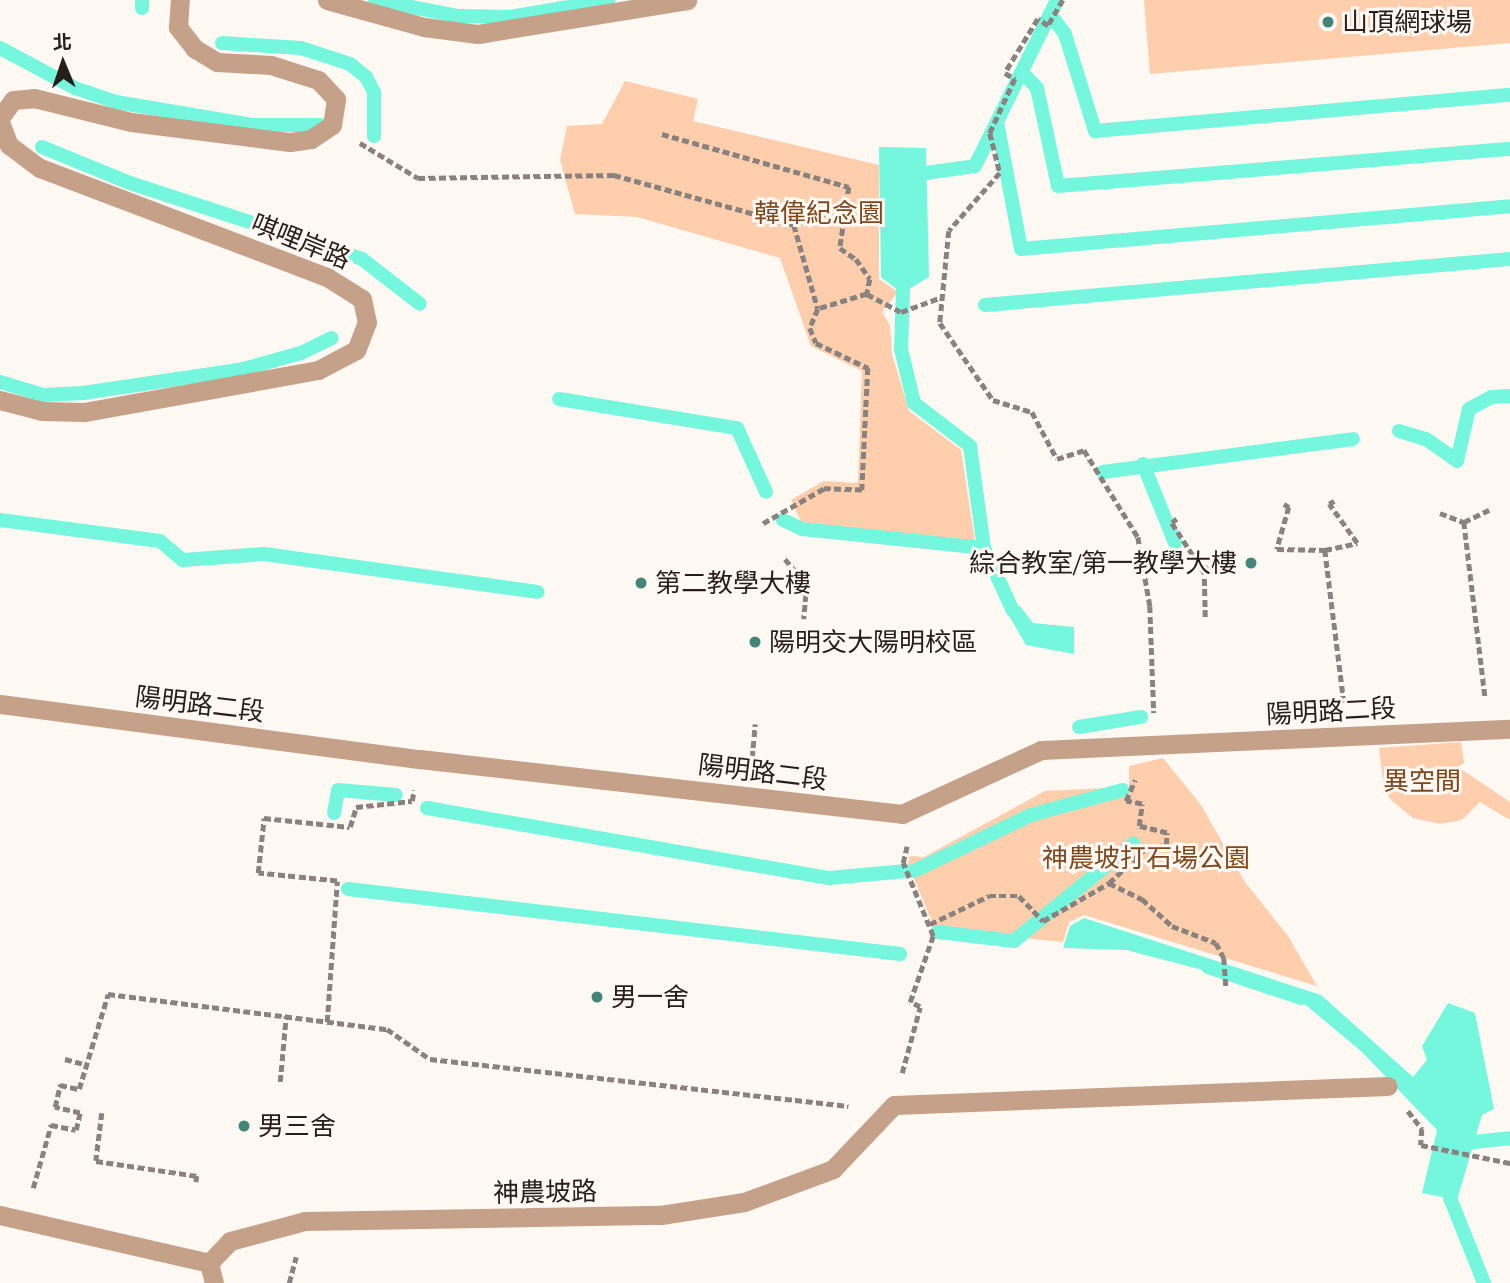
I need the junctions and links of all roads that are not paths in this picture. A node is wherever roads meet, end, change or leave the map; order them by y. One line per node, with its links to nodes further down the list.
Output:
1 (180, 0): 4 (street, 唭哩岸路)
2 (327, 0): 3 (street)
3 (687, 0)
4 (0, 120): 5 (street, 唭哩岸路)
5 (0, 400)
6 (0, 704): 7 (street, 陽明路二段)
7 (1510, 729)
8 (1388, 1086): 10 (street, 神農坡路)
9 (0, 1215): 10 (street)
10 (209, 1263): 11 (street)
11 (214, 1283)

